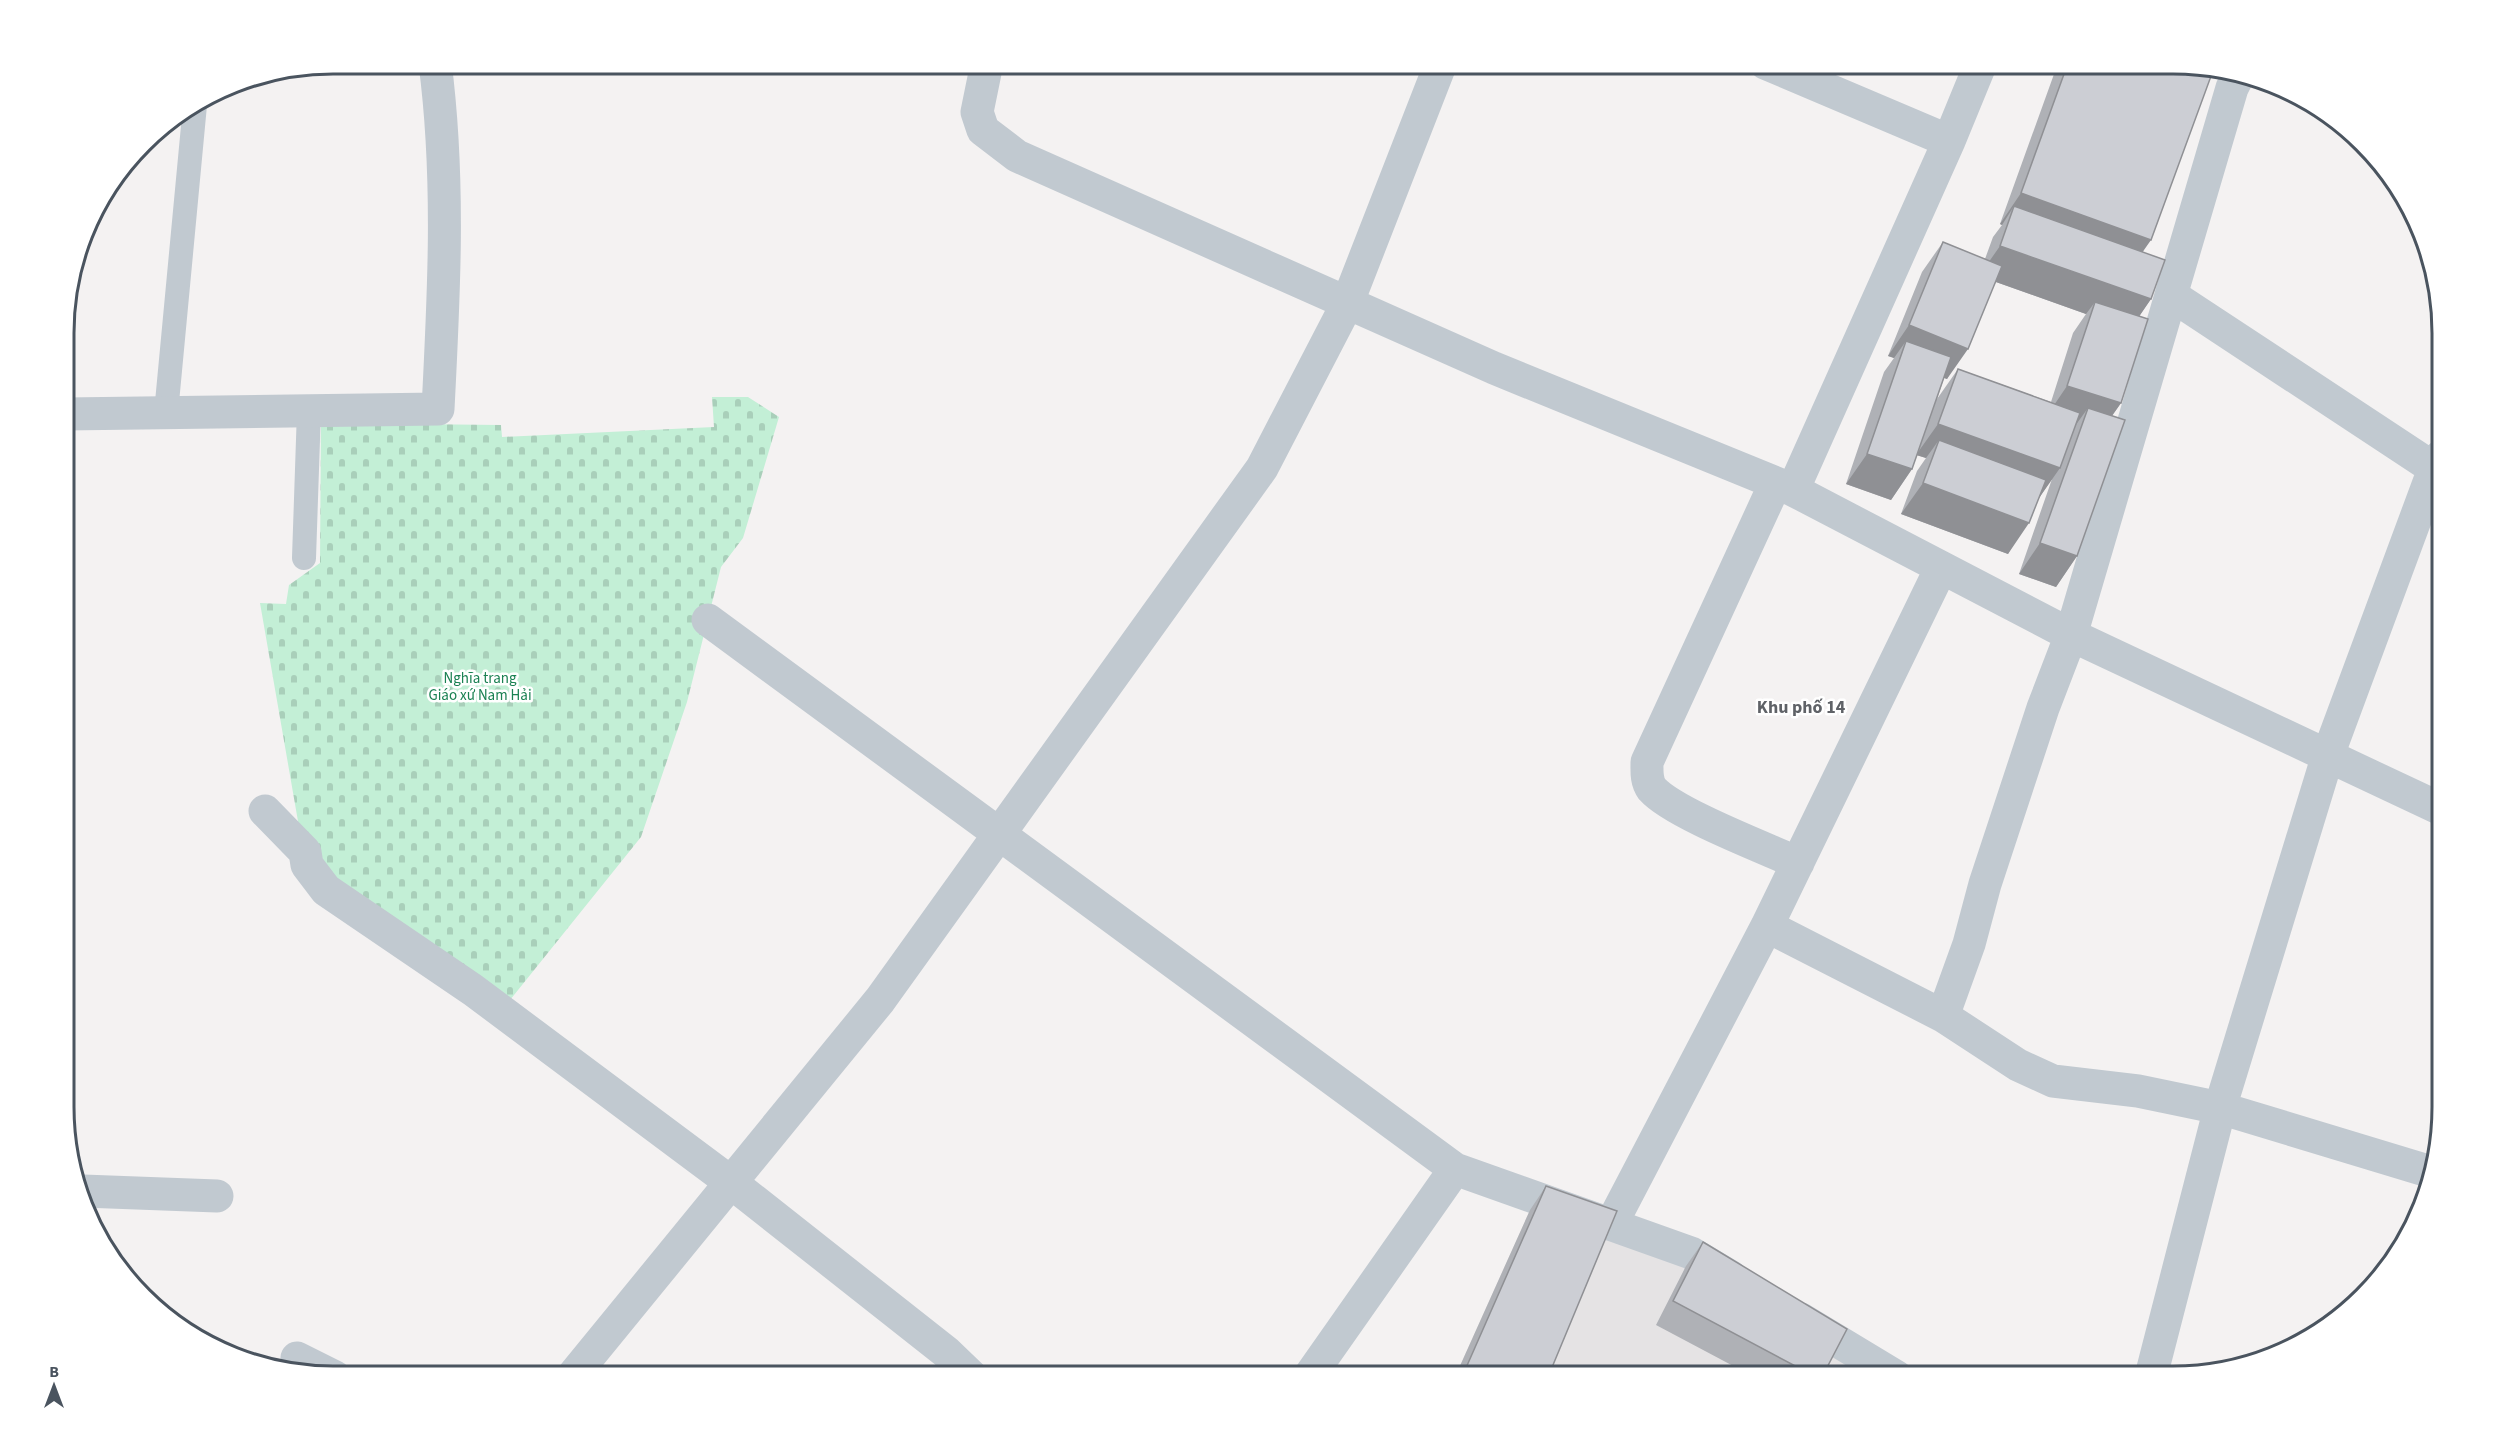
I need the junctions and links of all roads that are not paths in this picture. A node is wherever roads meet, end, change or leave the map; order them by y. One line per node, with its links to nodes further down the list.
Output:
1 (437, 74): 11 (street)
2 (985, 74): 10 (street)
3 (1436, 74): 10 (street)
4 (1792, 74): 8 (street)
5 (1976, 74): 8 (street)
6 (2236, 81): 9 (street)
7 (194, 113): 12 (lane)
8 (1949, 141): 16 (street)
9 (2171, 295): 14 (street); 20 (street)
10 (1347, 304): 16 (street); 24 (street)
11 (309, 410): 12 (street); 17 (lane)
12 (166, 413): 13 (street)
13 (74, 414)
14 (2432, 462)
15 (2432, 484): 21 (street)
16 (1784, 487): 18 (street); 25 (street)
17 (304, 558)
18 (1941, 567): 20 (street); 25 (street)
19 (708, 620): 24 (street)
20 (2071, 635): 21 (street); 27 (street)
21 (2328, 755): 22 (street); 28 (street)
22 (2432, 804)
23 (265, 811): 31 (street)
24 (998, 835): 29 (street); 31 (street)
25 (1798, 863): 26 (street)
26 (1767, 926): 27 (street); 34 (street)
27 (1943, 1016): 28 (street)
28 (2220, 1108): 30 (street); 41 (street)
29 (1455, 1169): 34 (street); 39 (street)
30 (2424, 1170)
31 (732, 1184): 37 (street); 38 (street)
32 (87, 1191): 33 (street)
33 (217, 1196)
34 (1612, 1223): 40 (street)
35 (297, 1358): 36 (street)
36 (312, 1366)
37 (581, 1366)
38 (961, 1366)
39 (1317, 1366)
40 (1879, 1366)
41 (2154, 1366)

